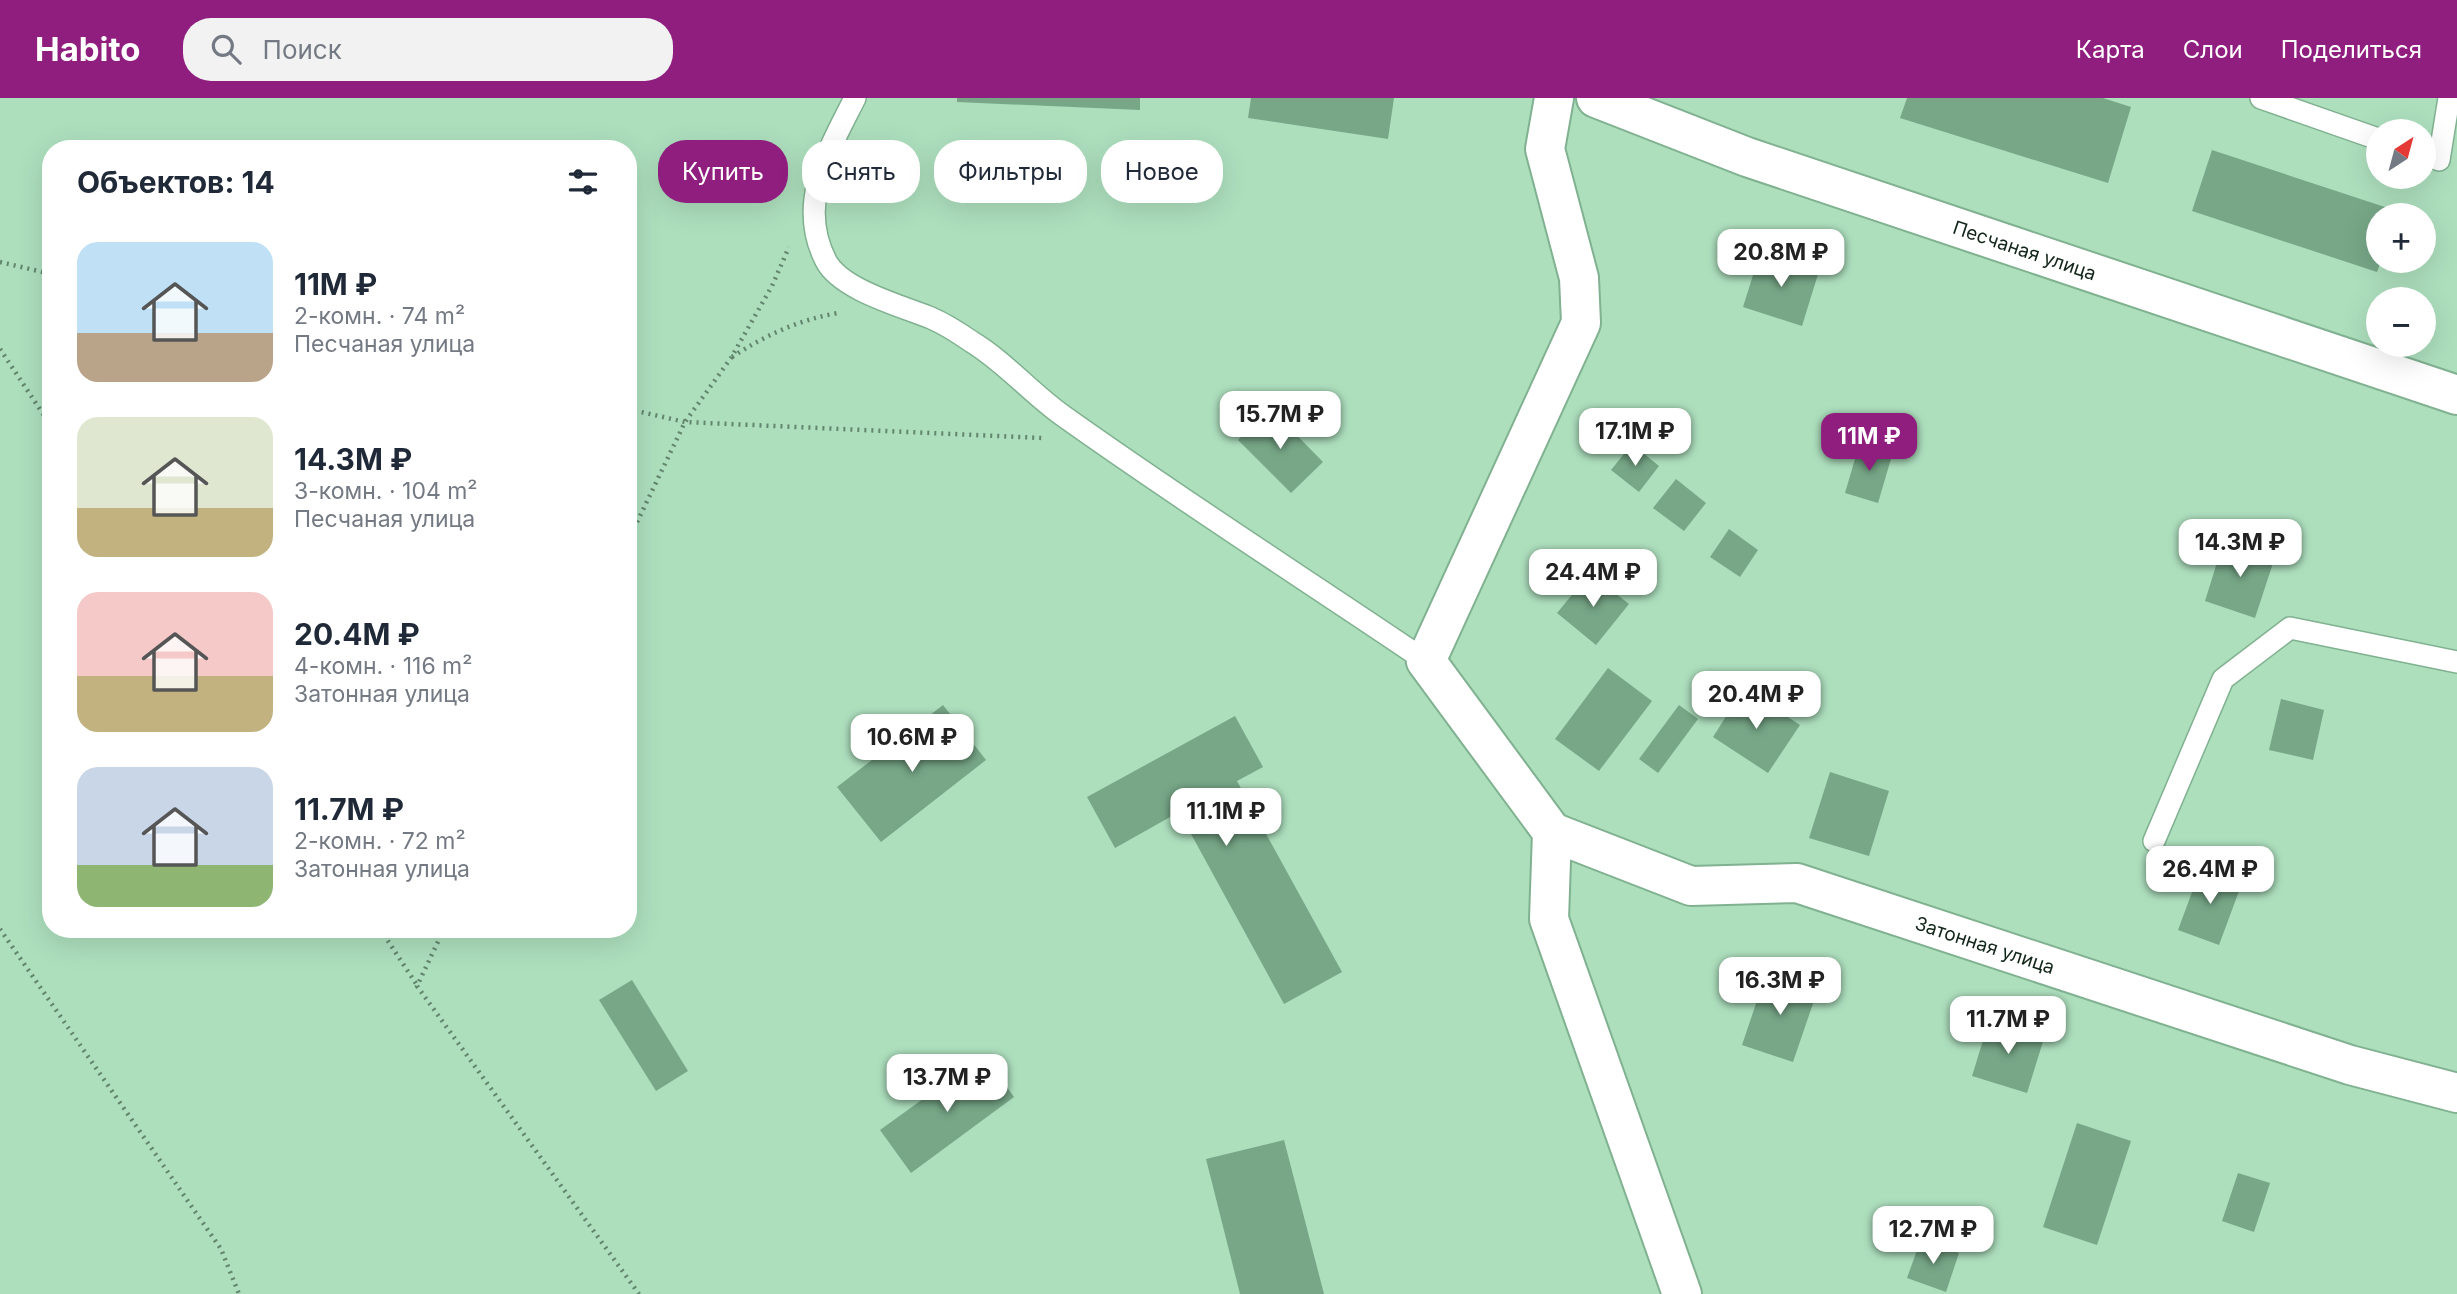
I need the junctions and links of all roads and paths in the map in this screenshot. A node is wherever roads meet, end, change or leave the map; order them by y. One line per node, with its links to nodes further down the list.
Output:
1 (855, 98): 7 (lane)
2 (1553, 98): 22 (street)
3 (1596, 98): 16 (street, Песчаная улица)
4 (2262, 98): 6 (lane)
5 (2449, 98): 8 (lane)
6 (2366, 135)
7 (834, 140)
8 (2440, 156)
9 (810, 203): 15 (path)
10 (813, 203): 13 (lane)
11 (0, 262): 12 (path)
12 (42, 272)
13 (890, 303): 15 (path); 20 (lane)
14 (0, 349): 18 (path)
15 (731, 358): 19 (path)
16 (2457, 395)
17 (637, 411): 19 (path)
18 (42, 412)
19 (685, 422): 20 (path); 21 (path)
20 (1101, 441): 22 (lane)
21 (637, 522)
22 (1426, 661): 24 (street)
23 (2457, 662): 25 (lane)
24 (1552, 832): 30 (street, Затонная улица); 33 (street)
25 (2154, 841)
26 (0, 929): 31 (path)
27 (386, 938): 29 (path)
28 (440, 938): 29 (path)
29 (418, 986): 32 (path)
30 (2457, 1093)
31 (239, 1294)
32 (639, 1294)
33 (1682, 1294)

